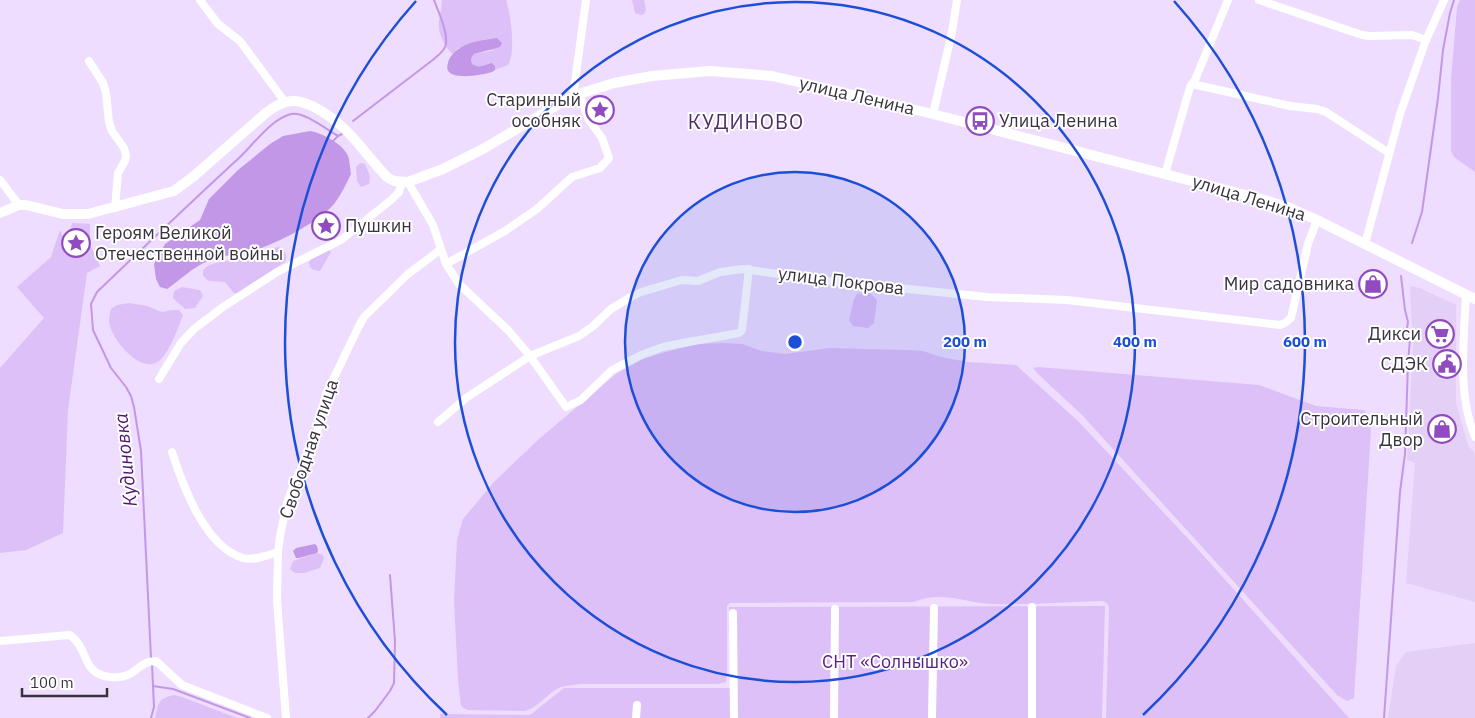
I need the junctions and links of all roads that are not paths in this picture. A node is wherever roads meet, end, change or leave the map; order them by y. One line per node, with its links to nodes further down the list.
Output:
1 (200, 0): 11 (street)
2 (586, 0): 10 (street)
3 (957, 0): 12 (street)
4 (1228, 0): 9 (street)
5 (1260, 0): 7 (street)
6 (1444, 0): 7 (street)
7 (1426, 40): 13 (street)
8 (89, 61): 18 (street)
9 (1192, 84): 13 (street); 14 (street)
10 (576, 96): 12 (main road, улица Ленина); 16 (main road, улица Ленина); 23 (street)
11 (285, 102): 16 (main road); 18 (main road)
12 (933, 114): 14 (main road, улица Ленина)
13 (1389, 153): 21 (street)
14 (1165, 174): 20 (main road, улица Ленина)
15 (0, 180): 17 (street)
16 (405, 182): 22 (street); 27 (street)
17 (19, 205): 18 (main road); 19 (main road)
18 (115, 208)
19 (0, 213)
20 (1317, 220): 21 (main road, улица Ленина); 24 (street, улица Покрова)
21 (1365, 244): 25 (main road, улица Ленина)
22 (440, 250): 23 (street); 31 (street, Свободная улица)
23 (446, 264): 26 (street)
24 (749, 270): 26 (street, улица Покрова); 26 (street)
25 (1471, 297): 29 (street)
26 (530, 356): 28 (street, улица Покрова)
27 (159, 379)
28 (438, 422)
29 (1475, 437)
30 (172, 452): 31 (street)
31 (278, 552): 39 (street, Свободная улица)
32 (1032, 607): 44 (street)
33 (934, 608): 43 (street)
34 (835, 609): 42 (street)
35 (733, 613): 41 (street)
36 (0, 640): 38 (street)
37 (637, 706): 40 (street)
38 (267, 718)
39 (286, 718)
40 (636, 718)
41 (734, 718)
42 (834, 718)
43 (932, 718)
44 (1032, 718)

